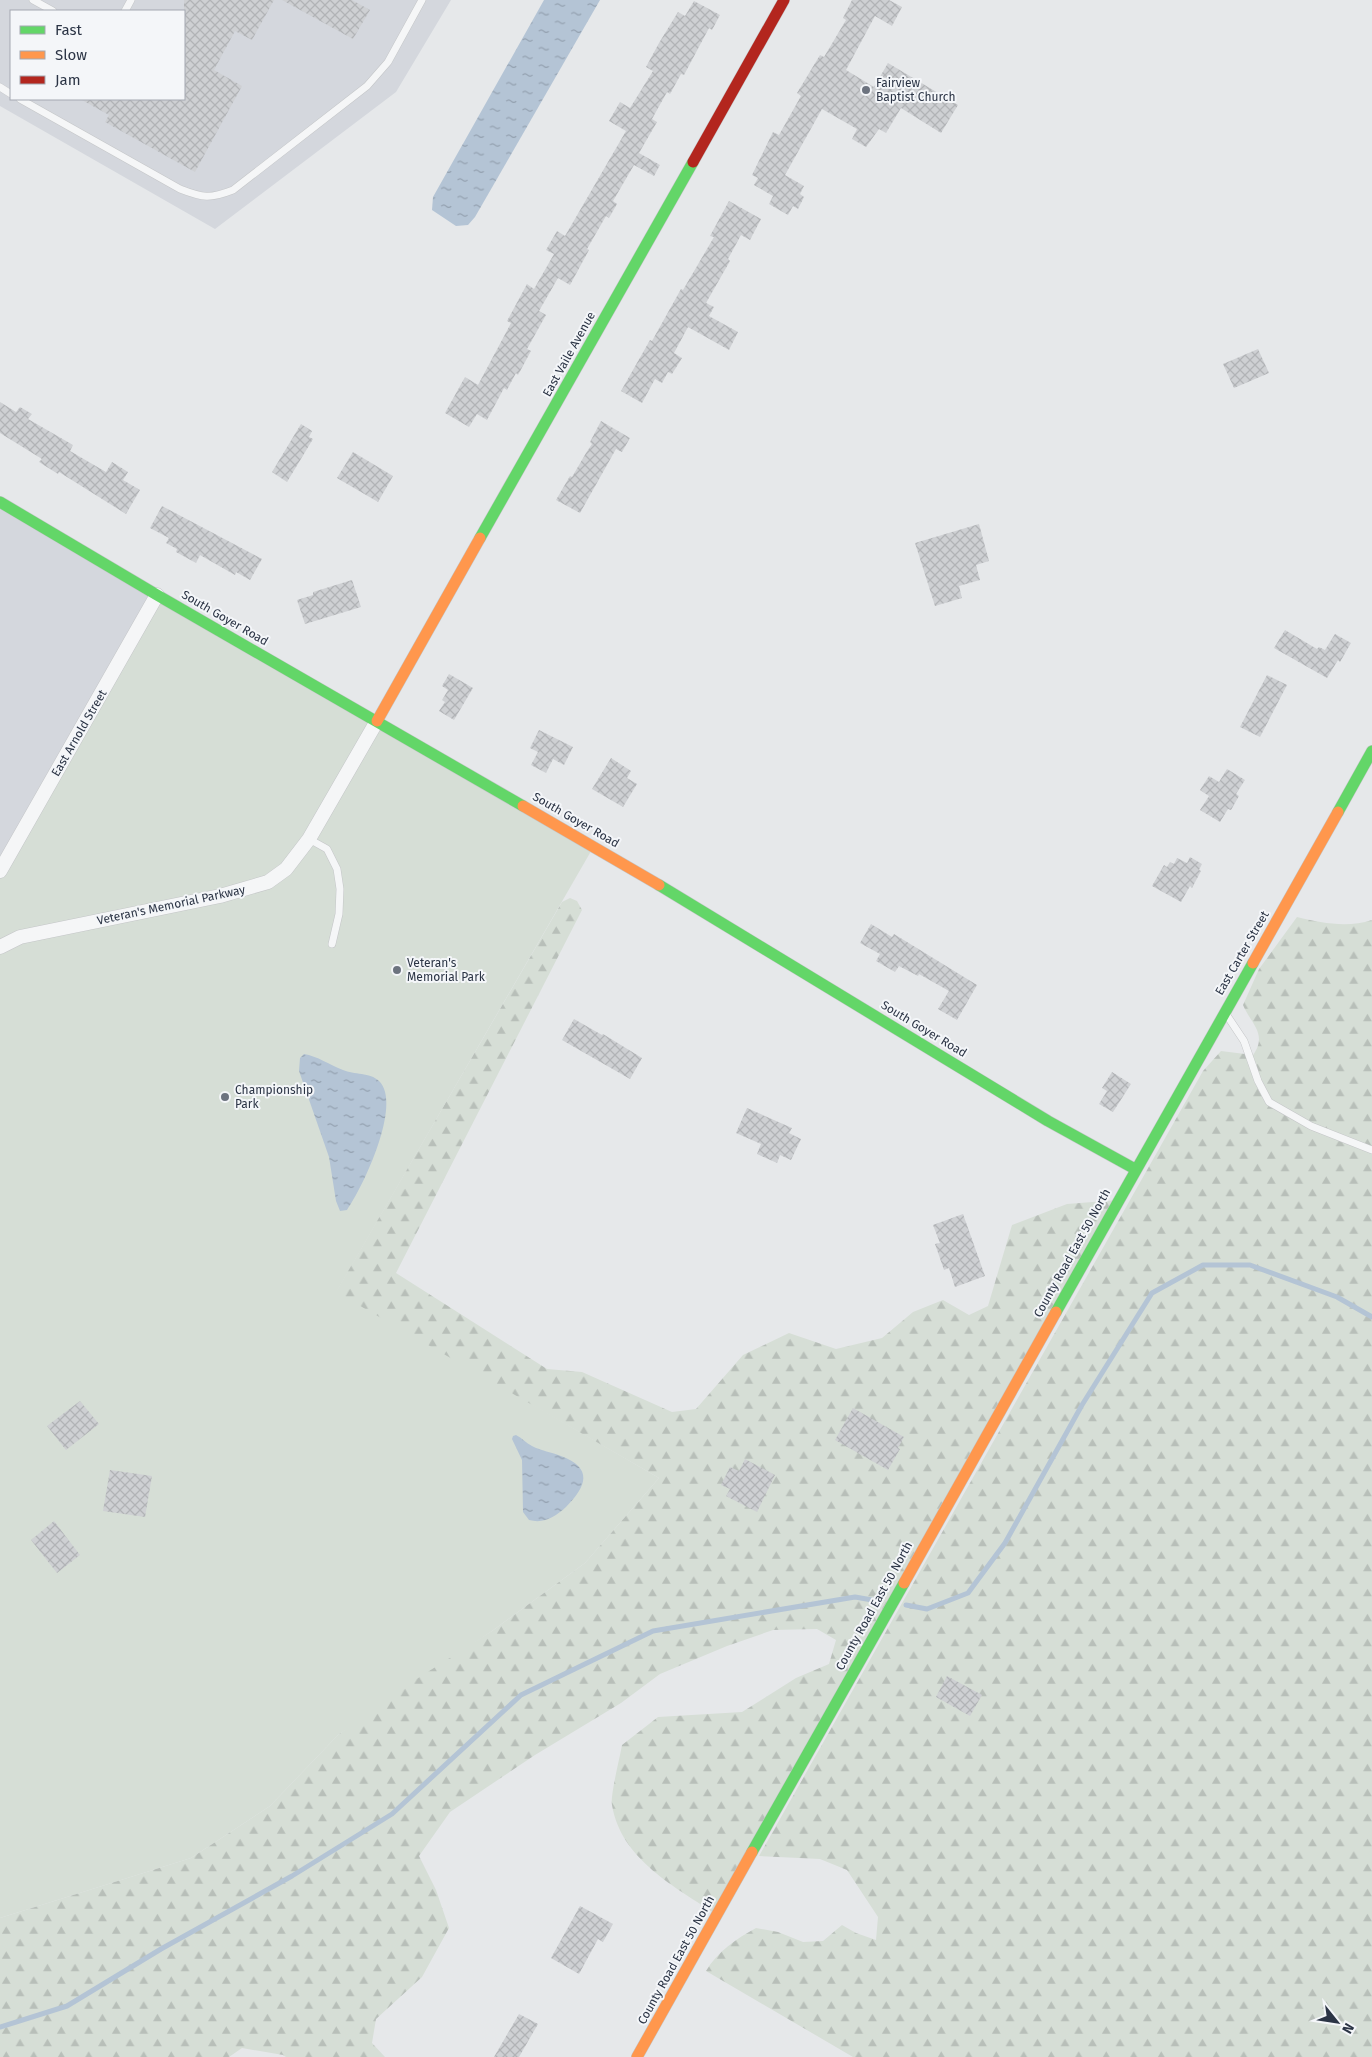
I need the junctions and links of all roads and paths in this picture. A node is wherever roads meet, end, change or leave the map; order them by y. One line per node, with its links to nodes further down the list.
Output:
1 (33, 0): 4 (lane)
2 (422, 0): 5 (lane)
3 (784, 0): 8 (street, East Vaile Avenue)
4 (51, 10)
5 (22, 100)
6 (0, 502): 7 (street, South Goyer Road)
7 (157, 594): 8 (street, South Goyer Road); 11 (street, East Arnold Street)
8 (377, 722): 10 (street, Veteran's Memorial Parkway); 16 (street, South Goyer Road)
9 (1372, 751): 14 (street, East Carter Street)
10 (309, 838): 12 (lane); 13 (street, Veteran's Memorial Parkway)
11 (0, 871)
12 (332, 944)
13 (0, 947)
14 (1225, 1011): 15 (lane); 16 (street, East Carter Street)
15 (1372, 1150)
16 (1135, 1169): 17 (street, County Road East 50 North)
17 (637, 2057)

